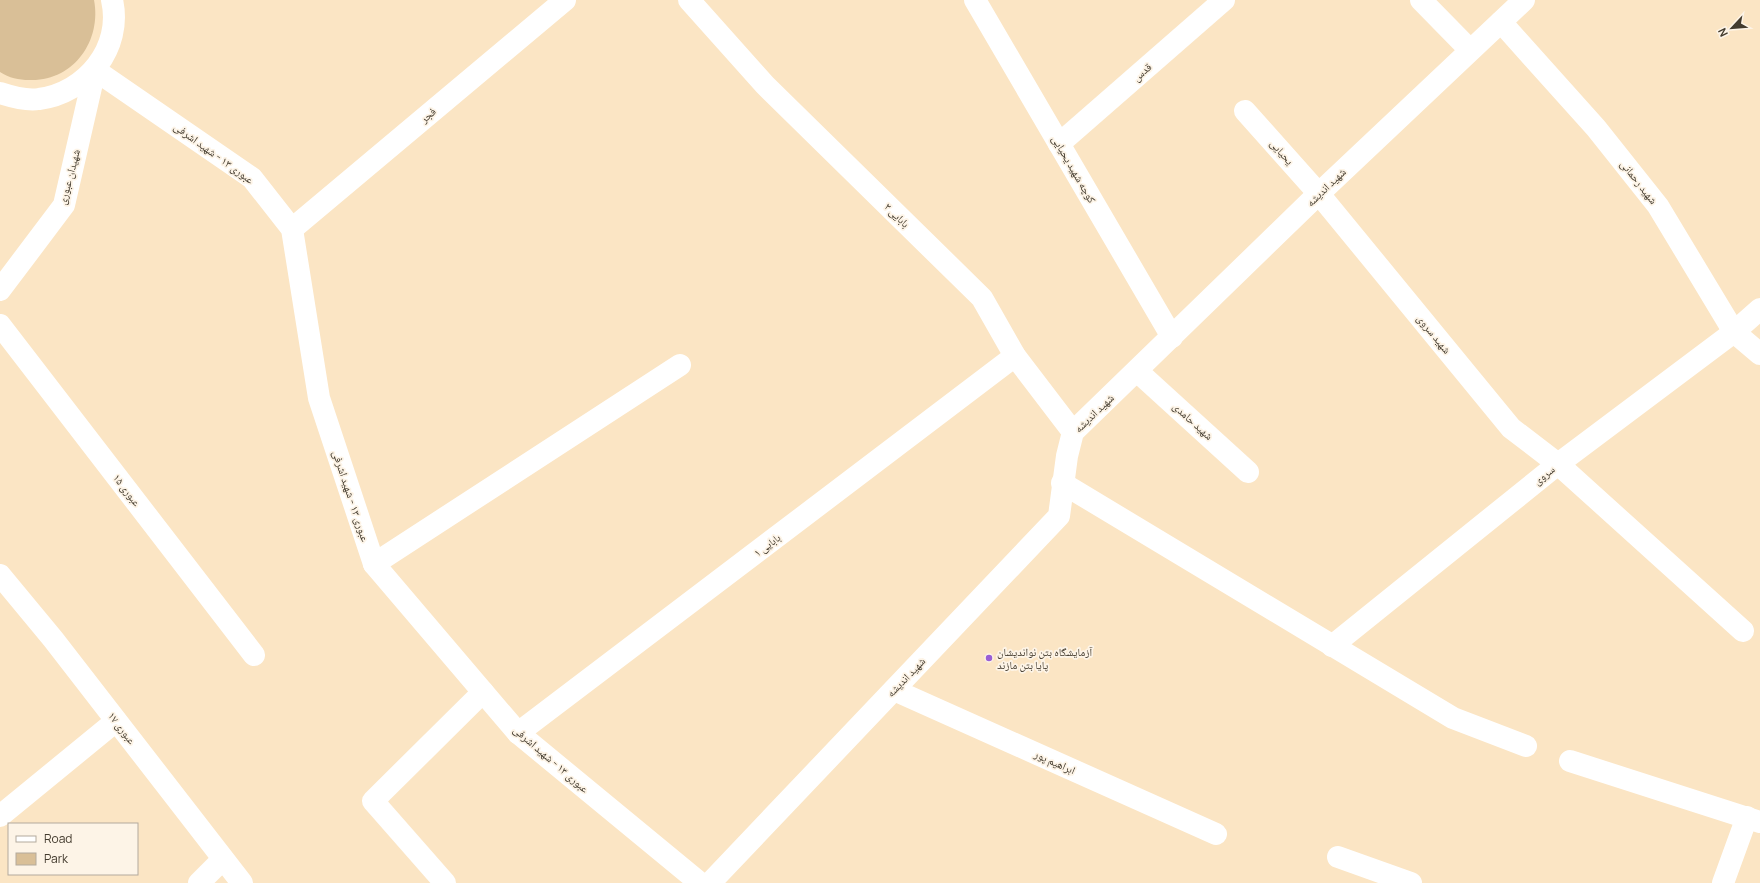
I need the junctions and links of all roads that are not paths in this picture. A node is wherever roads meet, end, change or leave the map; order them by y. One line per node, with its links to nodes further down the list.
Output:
1 (112, 0): 10 (street)
2 (565, 0): 15 (street, فجر)
3 (689, 0): 22 (street, بابایی ۲)
4 (975, 0): 13 (street, کوچه شهید یحیایی)
5 (1224, 0): 13 (street, قدس)
6 (1421, 0): 9 (street)
7 (1524, 0): 8 (street, شهید اندیشه)
8 (1501, 22): 9 (street, شهید اندیشه); 19 (street, شهید رحمانی)
9 (1470, 50): 14 (street, شهید اندیشه)
10 (95, 70): 11 (street); 15 (street, عبوری ۱۳ - شهید اشرفی); 16 (street, شهیدان عبوری)
11 (0, 93)
12 (1245, 111): 14 (street, یحیایی)
13 (1059, 144): 20 (street, کوچه شهید یحیایی)
14 (1318, 194): 20 (street, شهید اندیشه); 26 (street, شهید سروی)
15 (292, 229): 29 (street, عبوری ۱۳ - شهید اشرفی)
16 (0, 290)
17 (1760, 309): 19 (street, سروی)
18 (0, 325): 33 (street, عبوری ۱۵)
19 (1734, 332): 21 (street, شهید رحمانی); 26 (street, سروی)
20 (1172, 337): 24 (street, شهید اندیشه)
21 (1760, 354)
22 (1015, 356): 25 (street, بابایی ۲); 37 (street, بابایی ۱)
23 (680, 366): 29 (street)
24 (1138, 371): 25 (street, شهید اندیشه); 27 (street, شهید حامدی)
25 (1073, 432): 28 (street, شهید اندیشه)
26 (1558, 464): 31 (street, شهید سروی); 32 (street, سروی)
27 (1248, 472)
28 (1062, 483): 32 (street); 34 (street, شهید اندیشه)
29 (374, 564): 35 (street, عبوری ۱۳ - شهید اشرفی)
30 (0, 575): 36 (street, عبوری ۱۷)
31 (1743, 631)
32 (1332, 646): 38 (street)
33 (254, 655)
34 (894, 690): 42 (street, ابراهیم پور); 49 (street, شهید اندیشه)
35 (484, 692): 37 (street, عبوری ۱۳ - شهید اشرفی); 47 (street)
36 (116, 721): 40 (street); 44 (street, عبوری ۱۷)
37 (518, 733): 48 (street, عبوری ۱۳ - شهید اشرفی)
38 (1526, 746)
39 (1570, 761): 41 (street)
40 (0, 816)
41 (1753, 820): 51 (street)
42 (1216, 834)
43 (1338, 857): 50 (street)
44 (223, 860): 45 (street); 46 (street, عبوری ۱۷)
45 (200, 883)
46 (242, 883)
47 (445, 883)
48 (700, 883)
49 (710, 883)
50 (1411, 883)
51 (1723, 883)

